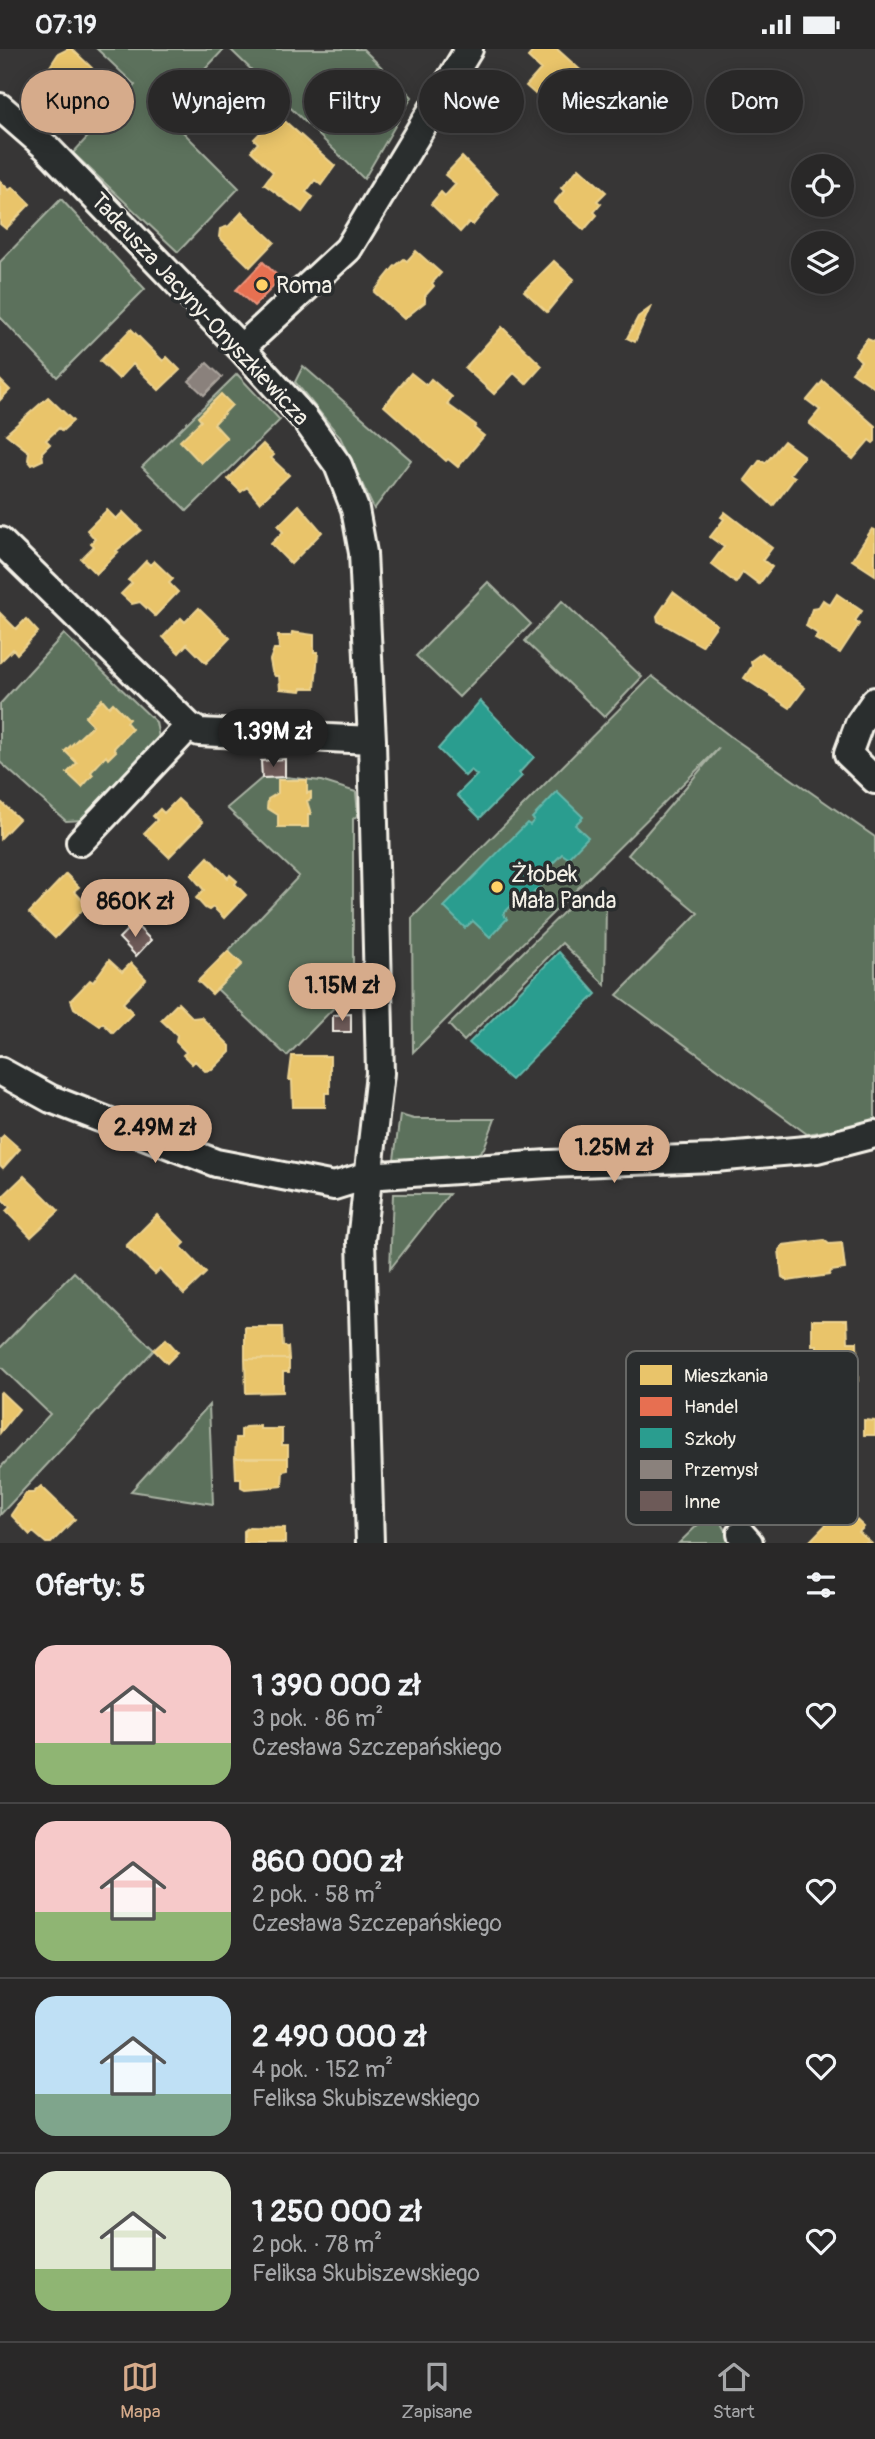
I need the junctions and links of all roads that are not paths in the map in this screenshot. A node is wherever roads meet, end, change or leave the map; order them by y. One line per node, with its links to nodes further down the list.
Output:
1 (469, 49): 3 (street)
2 (0, 107): 3 (street, Tadeusza Jacyny-Onyszkiewicza)
3 (241, 348): 7 (street, Tadeusza Jacyny-Onyszkiewicza)
4 (0, 541): 6 (street)
5 (875, 701): 8 (street)
6 (188, 726): 7 (street); 9 (street)
7 (372, 740): 12 (street, Tadeusza Jacyny-Onyszkiewicza)
8 (875, 780)
9 (80, 842)
10 (0, 1071): 12 (street)
11 (875, 1134): 12 (street)
12 (366, 1176): 13 (street, Tadeusza Jacyny-Onyszkiewicza)
13 (370, 1543)

